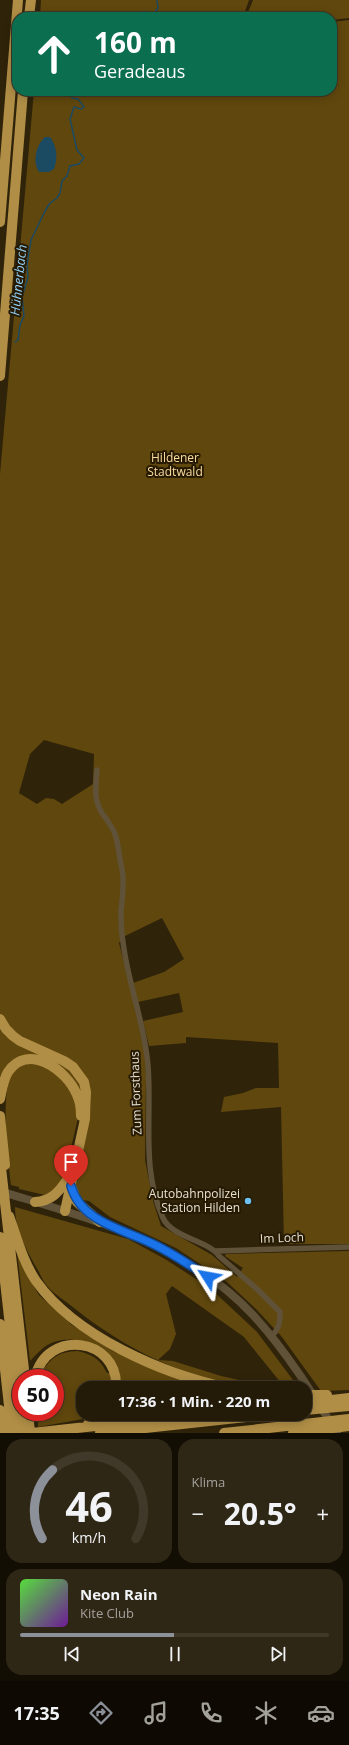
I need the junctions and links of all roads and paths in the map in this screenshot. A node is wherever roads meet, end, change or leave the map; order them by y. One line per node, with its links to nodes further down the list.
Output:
1 (18, 0): 3 (highway)
2 (31, 0): 4 (highway)
3 (17, 12)
4 (30, 12)
5 (12, 74): 7 (highway)
6 (23, 96): 8 (highway)
7 (0, 222)
8 (0, 376)
9 (97, 770): 23 (street, Zum Forsthaus)
10 (0, 1019): 14 (highway)
11 (0, 1098): 14 (highway)
12 (0, 1116): 18 (highway)
13 (0, 1159): 21 (highway)
14 (69, 1183): 16 (highway); 17 (highway); 19 (highway)
15 (0, 1191): 16 (main road)
16 (35, 1202): 17 (main road)
17 (62, 1210): 19 (main road)
18 (10, 1216): 21 (highway); 29 (highway)
19 (100, 1222): 25 (main road)
20 (0, 1237): 46 (highway)
21 (10, 1243): 26 (highway)
22 (349, 1247): 23 (street, Im Loch)
23 (216, 1251): 25 (street, Zum Forsthaus)
24 (0, 1324): 45 (highway)
25 (271, 1336): 51 (main road)
26 (23, 1369)
27 (39, 1369): 28 (highway)
28 (115, 1381)
29 (199, 1381)
30 (349, 1394): 31 (highway)
31 (312, 1395)
32 (349, 1398): 33 (highway)
33 (312, 1402)
34 (349, 1406): 35 (highway)
35 (312, 1409)
36 (0, 1410): 44 (highway)
37 (349, 1419): 49 (highway)
38 (31, 1421): 47 (highway)
39 (96, 1421): 43 (highway)
40 (140, 1421): 43 (highway)
41 (209, 1421): 48 (highway)
42 (349, 1426): 50 (highway)
43 (76, 1428): 47 (highway)
44 (3, 1433)
45 (12, 1433)
46 (22, 1433)
47 (34, 1433)
48 (100, 1433)
49 (224, 1433)
50 (293, 1433)
51 (337, 1433)

